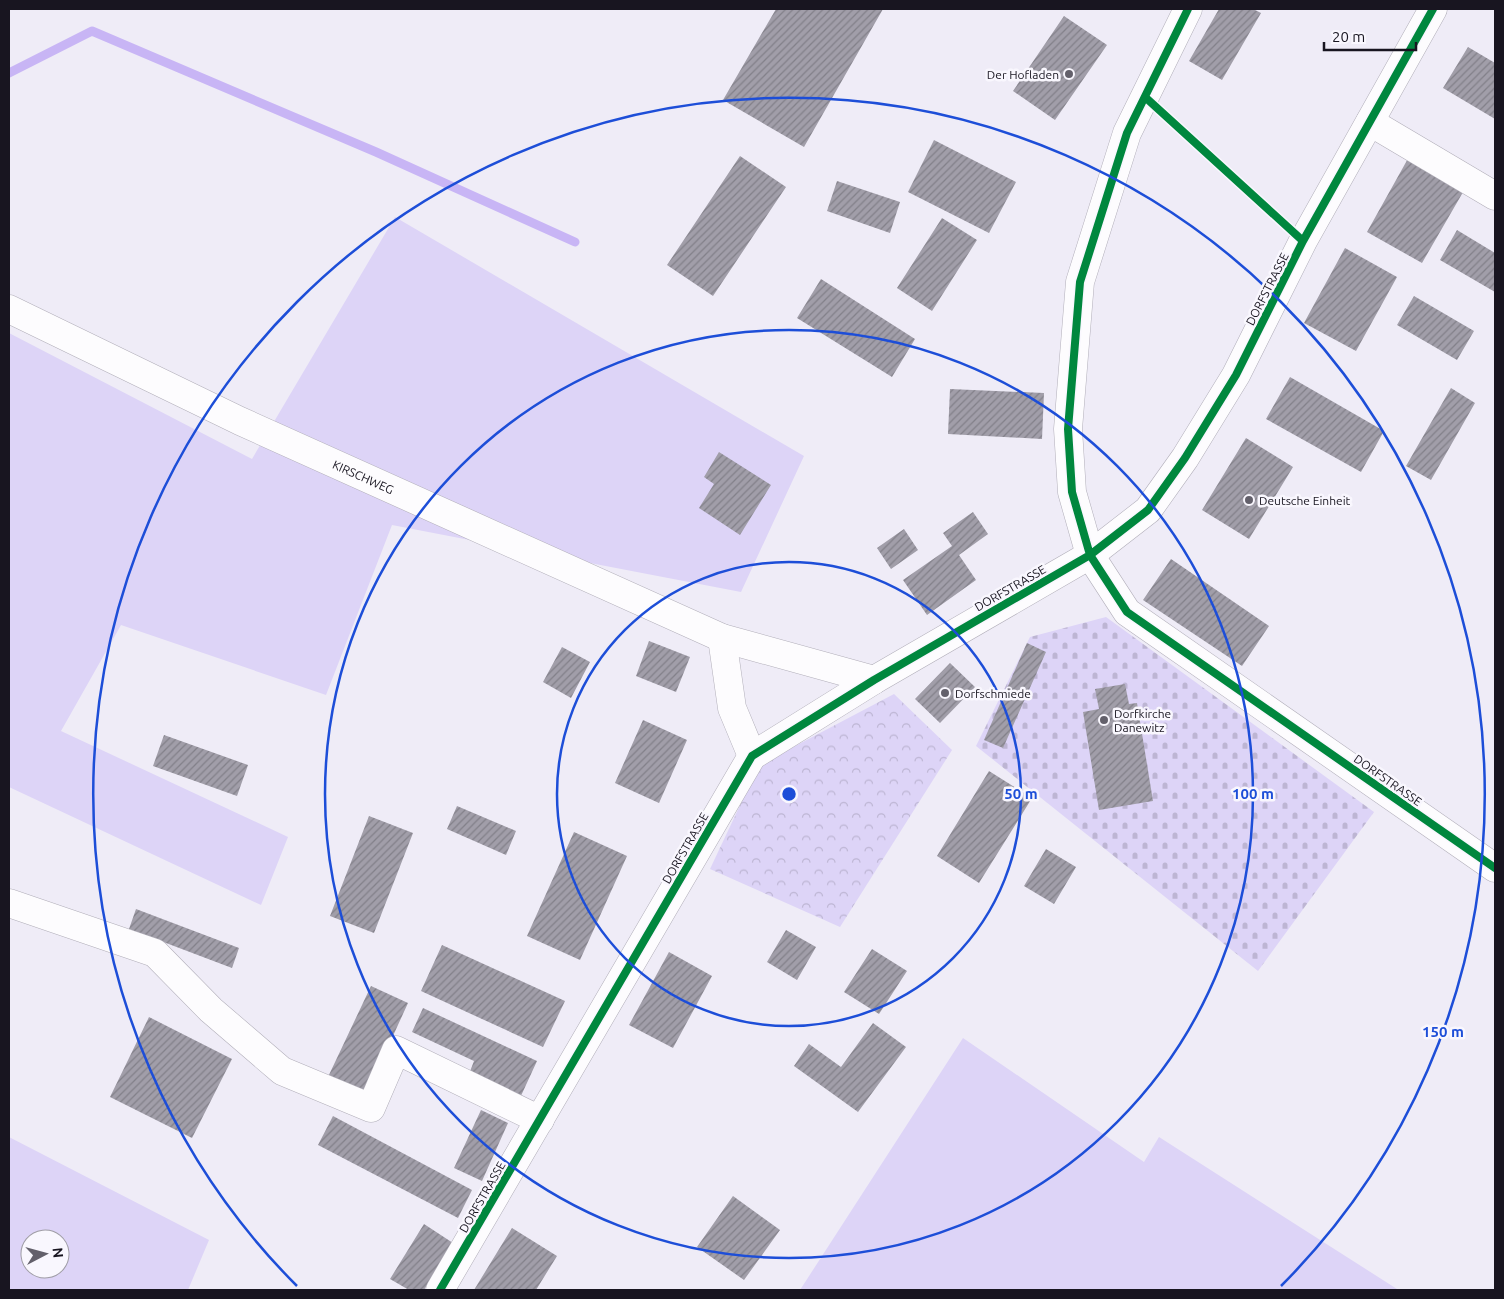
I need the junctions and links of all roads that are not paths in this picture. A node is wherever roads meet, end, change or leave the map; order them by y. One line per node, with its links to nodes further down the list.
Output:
1 (1188, 9): 6 (street, DORFSTRASSE)
2 (1433, 9): 3 (street, DORFSTRASSE)
3 (1370, 122): 4 (street); 6 (street, DORFSTRASSE)
4 (1495, 196)
5 (9, 309): 7 (street, KIRSCHWEG)
6 (1090, 555): 8 (street, DORFSTRASSE); 10 (street, DORFSTRASSE)
7 (722, 638): 8 (street); 9 (street)
8 (874, 680): 9 (street, DORFSTRASSE)
9 (752, 756): 12 (street, DORFSTRASSE)
10 (1495, 868)
11 (9, 904): 12 (street)
12 (540, 1120): 13 (street, DORFSTRASSE)
13 (440, 1290)

